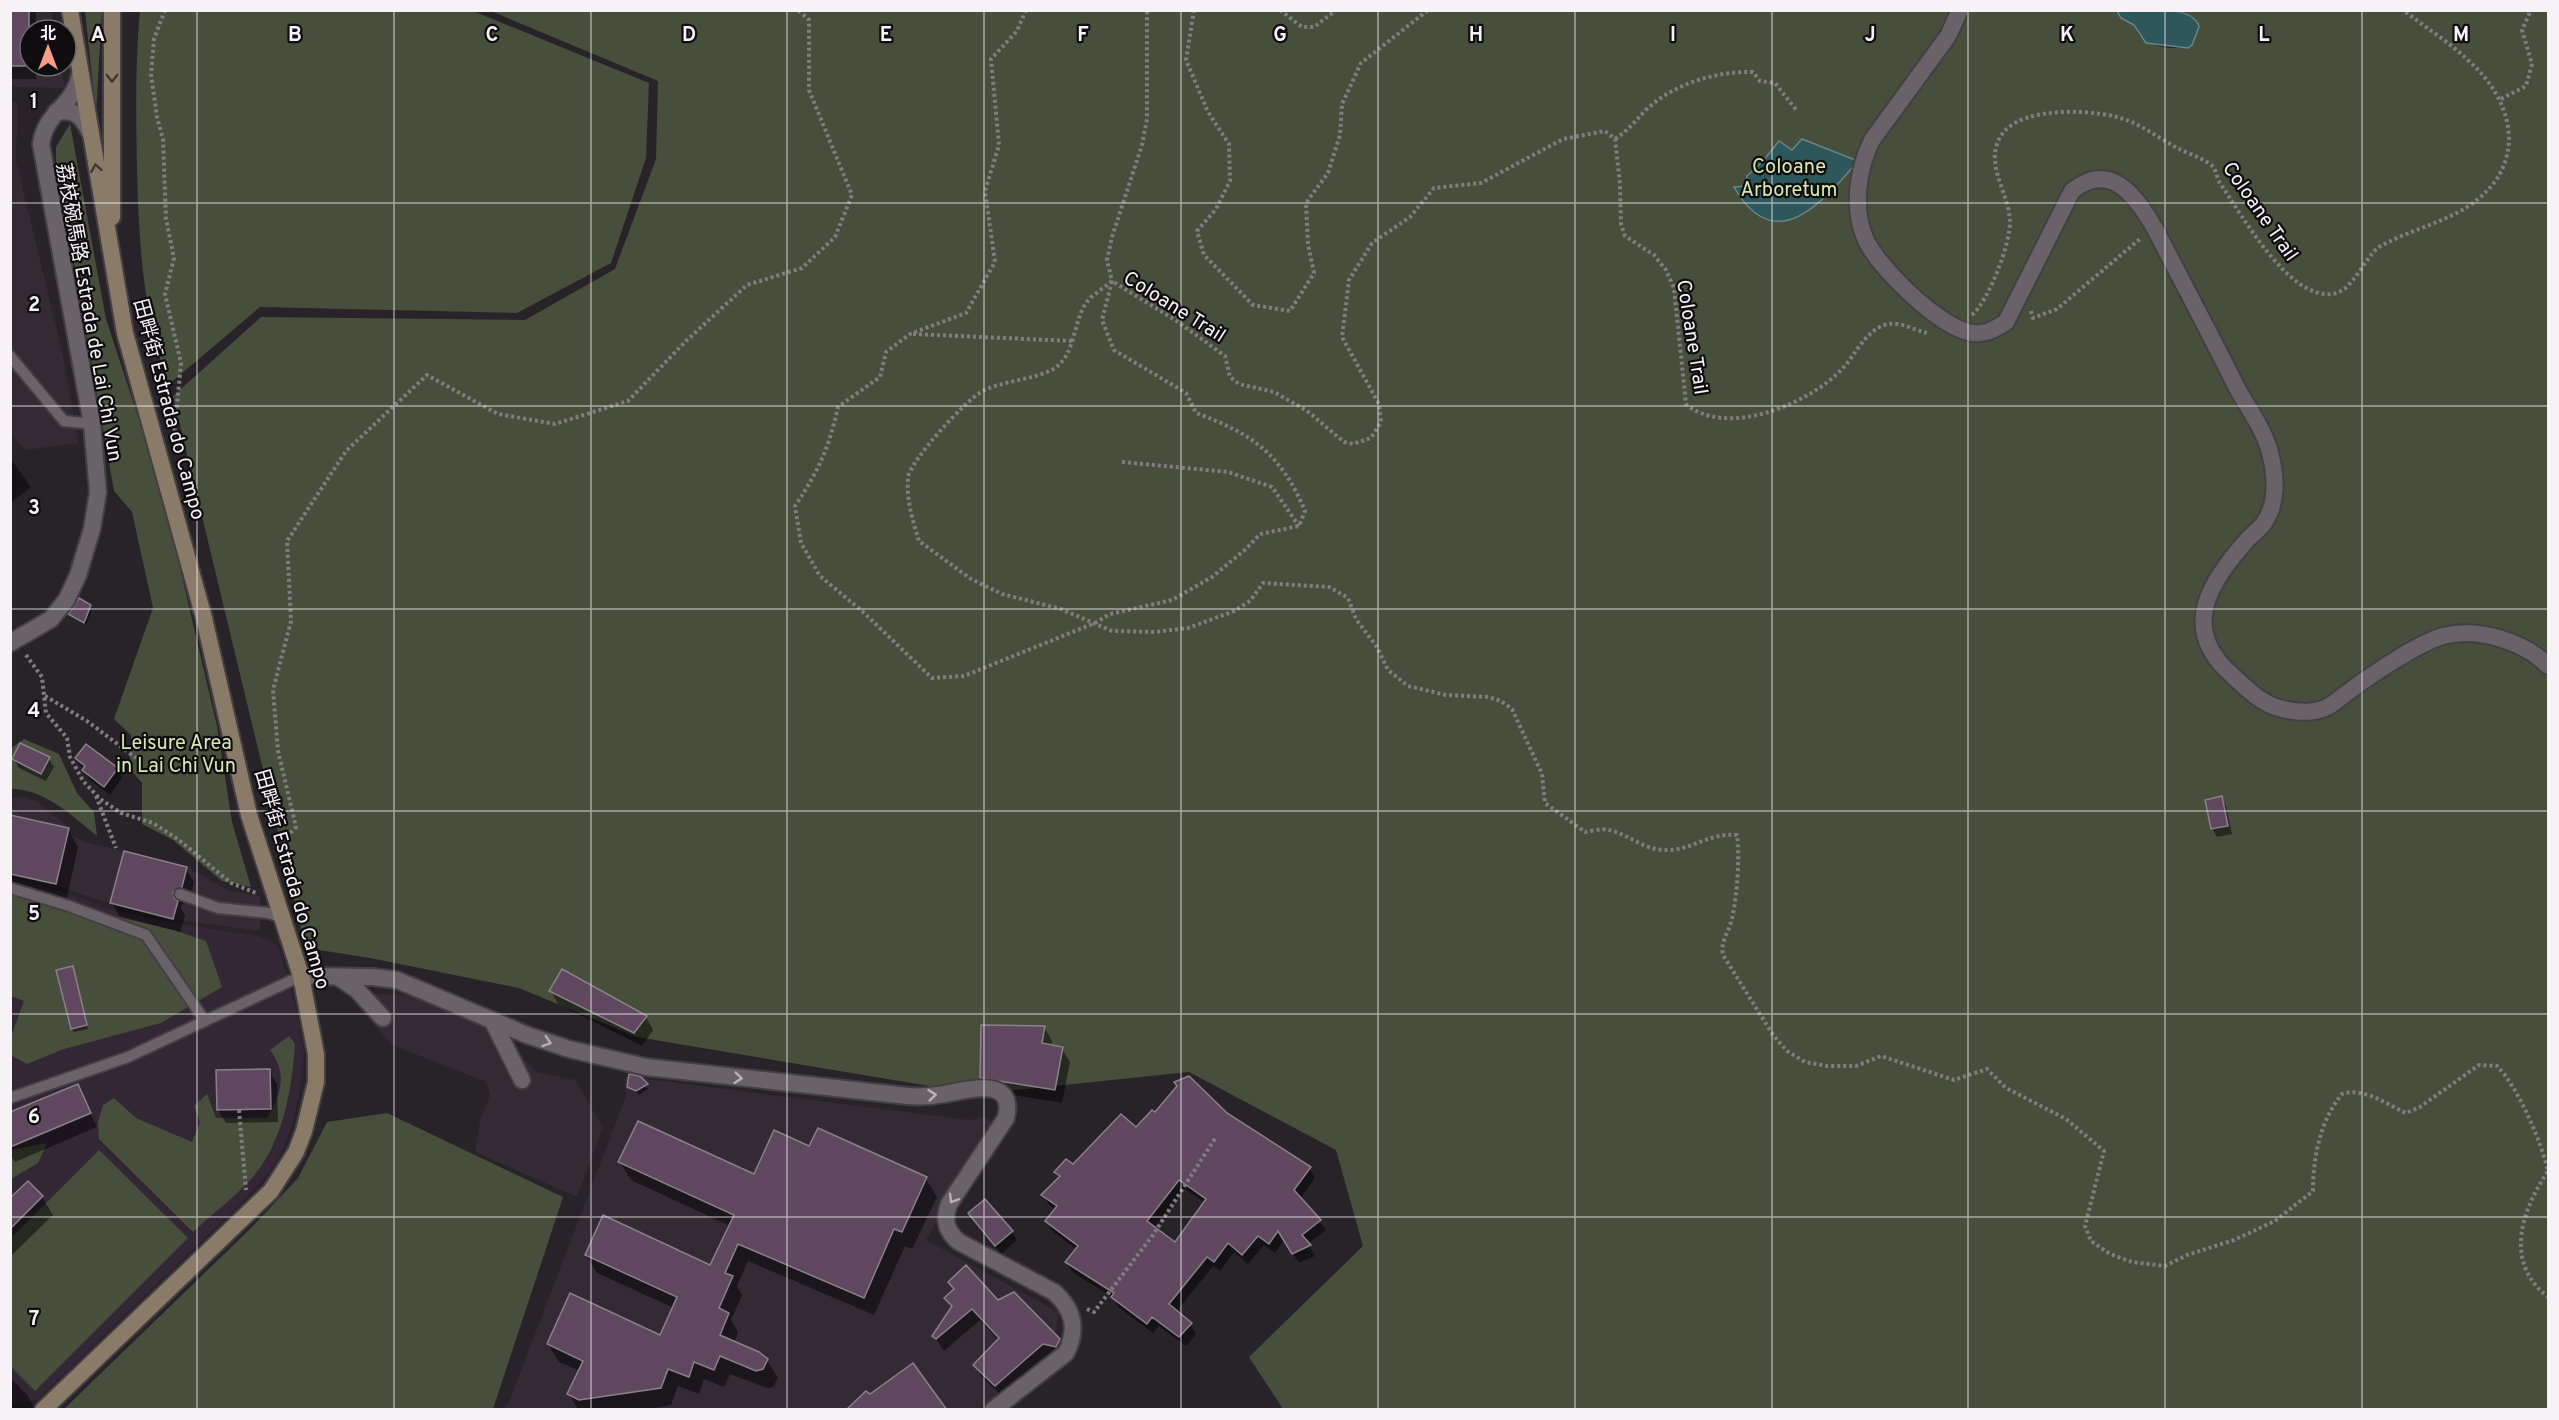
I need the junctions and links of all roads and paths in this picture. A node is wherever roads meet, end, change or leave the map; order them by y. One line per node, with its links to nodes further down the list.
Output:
1 (70, 10): 14 (main road, 田畔街 Estrada do Campo)
2 (112, 10): 21 (main road, 田畔街 Estrada do Campo, one-way to 21)
3 (165, 10): 29 (path)
4 (798, 10): 41 (path)
5 (1026, 10): 25 (path)
6 (1147, 10): 22 (path)
7 (1194, 10): 10 (path)
8 (1281, 10): 9 (path)
9 (1336, 10)
10 (1428, 10)
11 (1960, 10): 24 (street)
12 (2403, 10): 15 (path, Coloane Trail)
13 (2531, 10): 15 (path)
14 (80, 75): 17 (street, 荔枝碗馬路 Estrada de Lai Chi Vun); 18 (main road, 田畔街 Estrada do Campo)
15 (2501, 99): 24 (path, Coloane Trail)
16 (1797, 111): 19 (path)
17 (56, 112): 18 (street); 28 (street, 荔枝碗馬路 Estrada de Lai Chi Vun)
18 (89, 131): 21 (main road, 田畔街 Estrada do Campo, one-way to 18)
19 (1615, 139): 22 (path, Coloane Trail); 24 (path, Coloane Trail)
20 (2154, 227): 23 (path); 23 (street); 34 (street)
21 (112, 267): 41 (main road, 田畔街 Estrada do Campo)
22 (1112, 281): 26 (path, Coloane Trail); 31 (path)
23 (2006, 322): 24 (street)
24 (1956, 328)
25 (910, 334): 26 (path); 32 (path)
26 (1072, 341): 32 (path, Coloane Trail)
27 (10, 356): 28 (lane)
28 (92, 424): 33 (street, 荔枝碗馬路 Estrada de Lai Chi Vun)
29 (174, 441)
30 (1122, 462): 31 (path)
31 (1299, 526): 32 (path)
32 (1095, 623): 55 (path, Coloane Trail)
33 (13, 642): 35 (path)
34 (2548, 666)
35 (44, 696): 36 (path); 38 (path)
36 (136, 758)
37 (260, 775): 39 (path)
38 (95, 794): 40 (path); 44 (path)
39 (270, 809)
40 (116, 849)
41 (263, 862): 44 (main road, 田畔街 Estrada do Campo)
42 (10, 888): 49 (lane)
43 (180, 894): 44 (lane)
44 (280, 912): 45 (main road, 田畔街 Estrada do Campo)
45 (301, 976): 46 (street); 49 (lane); 54 (main road, 田畔街 Estrada do Campo)
46 (338, 976): 47 (street); 48 (street)
47 (383, 1018)
48 (492, 1020): 50 (street); 58 (street, one-way to 58)
49 (205, 1021): 51 (lane)
50 (522, 1080)
51 (11, 1097)
52 (239, 1110): 54 (path)
53 (1216, 1137): 56 (path)
54 (248, 1213): 57 (main road, 田畔街 Estrada do Campo)
55 (2548, 1297)
56 (1094, 1312)
57 (44, 1410)
58 (993, 1410)

